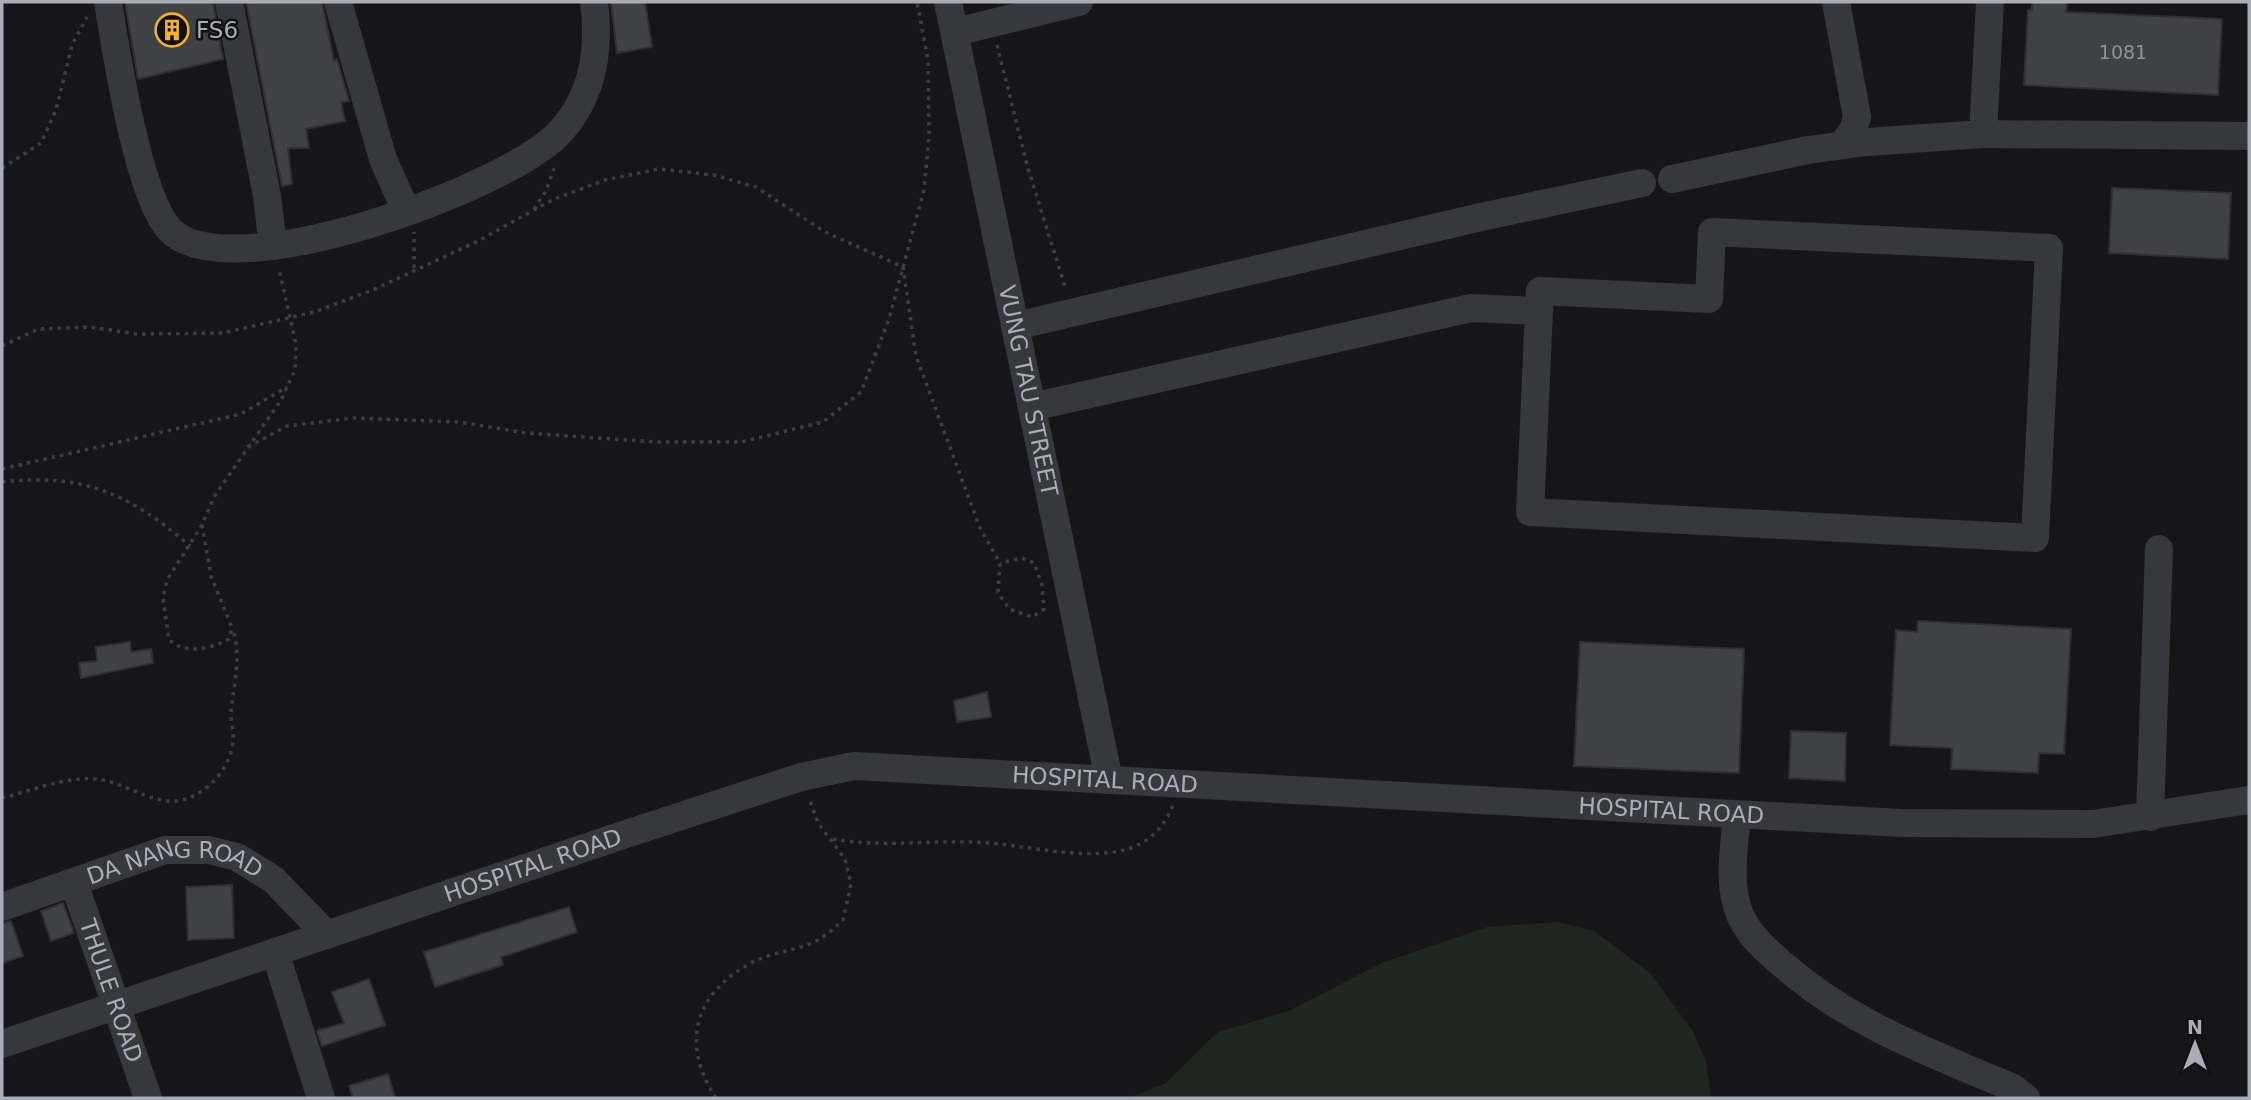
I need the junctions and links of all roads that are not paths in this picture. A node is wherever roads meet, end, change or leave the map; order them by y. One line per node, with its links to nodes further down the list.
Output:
1 (229, 2): 16 (street)
2 (338, 2): 15 (street)
3 (594, 2): 15 (street)
4 (948, 2): 9 (street, VUNG TAU STREET)
5 (1079, 2): 9 (street)
6 (1836, 2): 12 (street)
7 (1990, 2): 10 (street)
8 (99, 7): 16 (street)
9 (954, 32): 18 (street, VUNG TAU STREET)
10 (1983, 134): 11 (street); 12 (street)
11 (2249, 136)
12 (1842, 145): 13 (street)
13 (1672, 180)
14 (1642, 183): 18 (street)
15 (406, 211): 16 (street)
16 (273, 246)
17 (1539, 311): 17 (street); 19 (street)
18 (1015, 326): 19 (street, VUNG TAU STREET)
19 (1032, 407): 21 (street, VUNG TAU STREET)
20 (2159, 549): 24 (street)
21 (1109, 780): 23 (street, HOSPITAL ROAD); 27 (street, HOSPITAL ROAD)
22 (2249, 800): 24 (street, HOSPITAL ROAD)
23 (1737, 816): 24 (street, HOSPITAL ROAD); 33 (street)
24 (2150, 817)
25 (74, 883): 26 (street, DA NANG ROAD); 27 (street, DA NANG ROAD); 29 (street, THULE ROAD)
26 (2, 907)
27 (327, 935): 28 (street, HOSPITAL ROAD)
28 (275, 953): 29 (street, HOSPITAL ROAD); 32 (street)
29 (116, 1005): 30 (street, HOSPITAL ROAD); 31 (street, THULE ROAD)
30 (2, 1044)
31 (148, 1098)
32 (321, 1098)
33 (2026, 1098)

